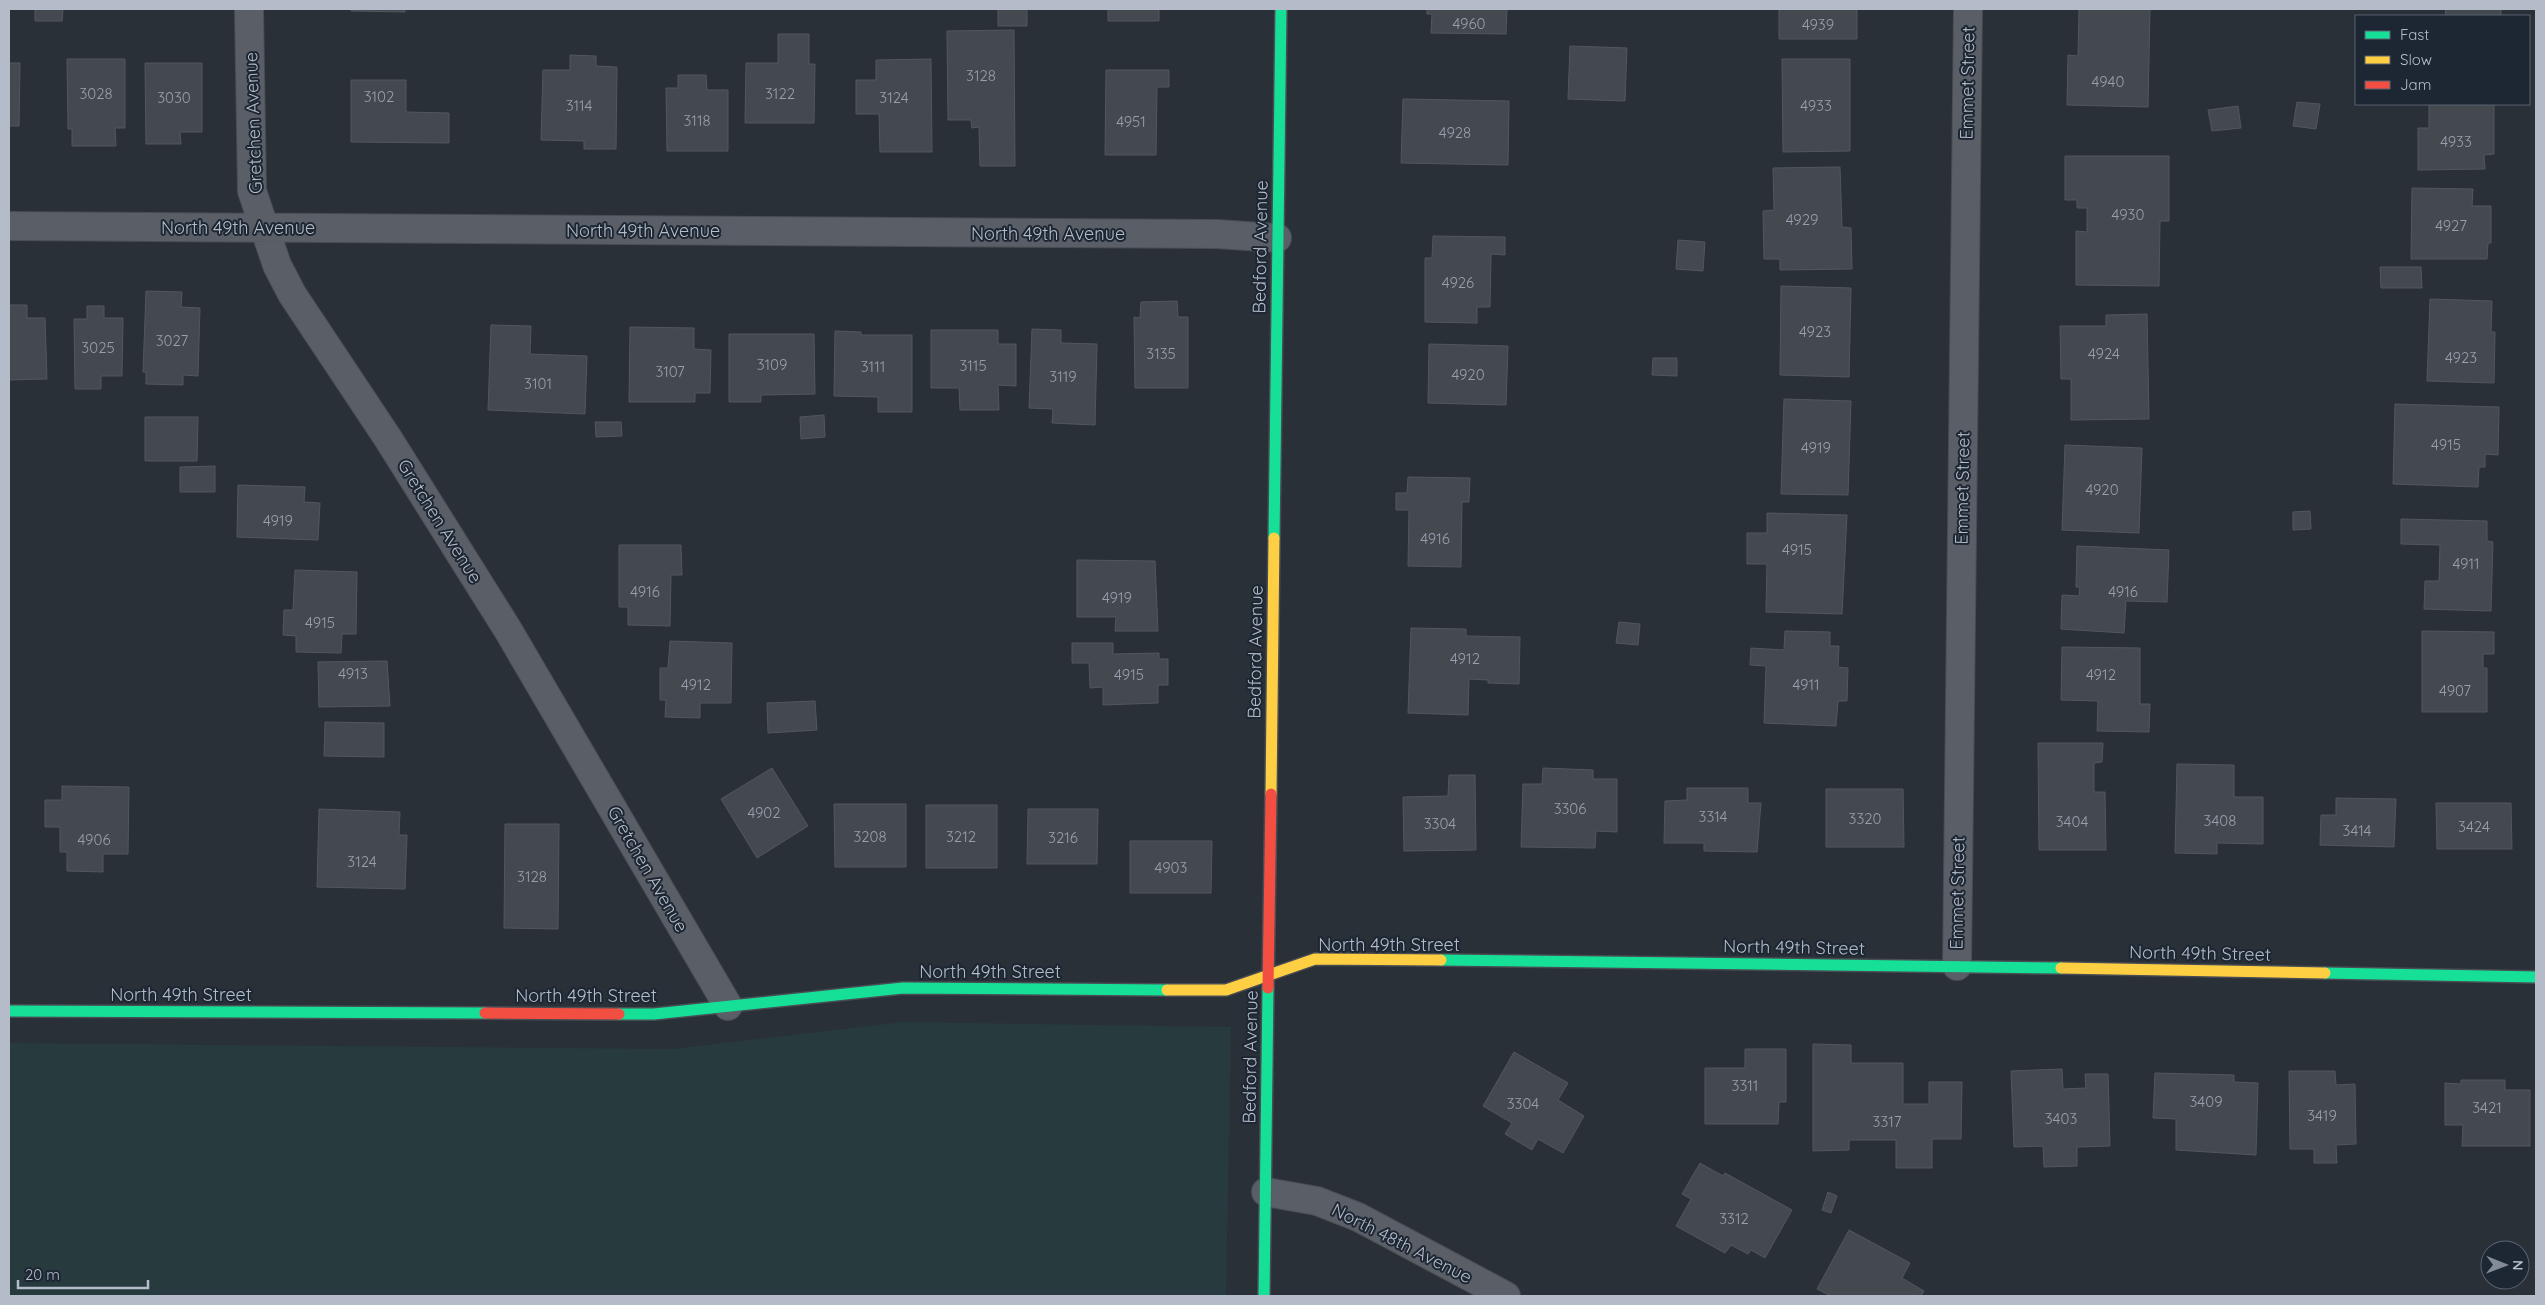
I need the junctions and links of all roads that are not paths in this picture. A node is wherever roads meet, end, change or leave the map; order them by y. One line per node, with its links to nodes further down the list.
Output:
1 (249, 9): 5 (street, Gretchen Avenue)
2 (1281, 9): 6 (street, Bedford Avenue)
3 (1968, 9): 7 (street, Emmet Street)
4 (9, 226): 5 (street, North 49th Avenue)
5 (264, 227): 6 (street, North 49th Avenue); 10 (street, Gretchen Avenue)
6 (1277, 238): 8 (street, Bedford Avenue)
7 (1956, 966): 8 (street, North 49th Street); 9 (street, North 49th Street)
8 (1269, 975): 10 (street, North 49th Street); 12 (street, Bedford Avenue)
9 (2536, 977)
10 (728, 1006): 11 (street, North 49th Street)
11 (9, 1011)
12 (1266, 1192): 13 (street, Bedford Avenue); 14 (street, North 48th Avenue)
13 (1264, 1296)
14 (1506, 1296)

